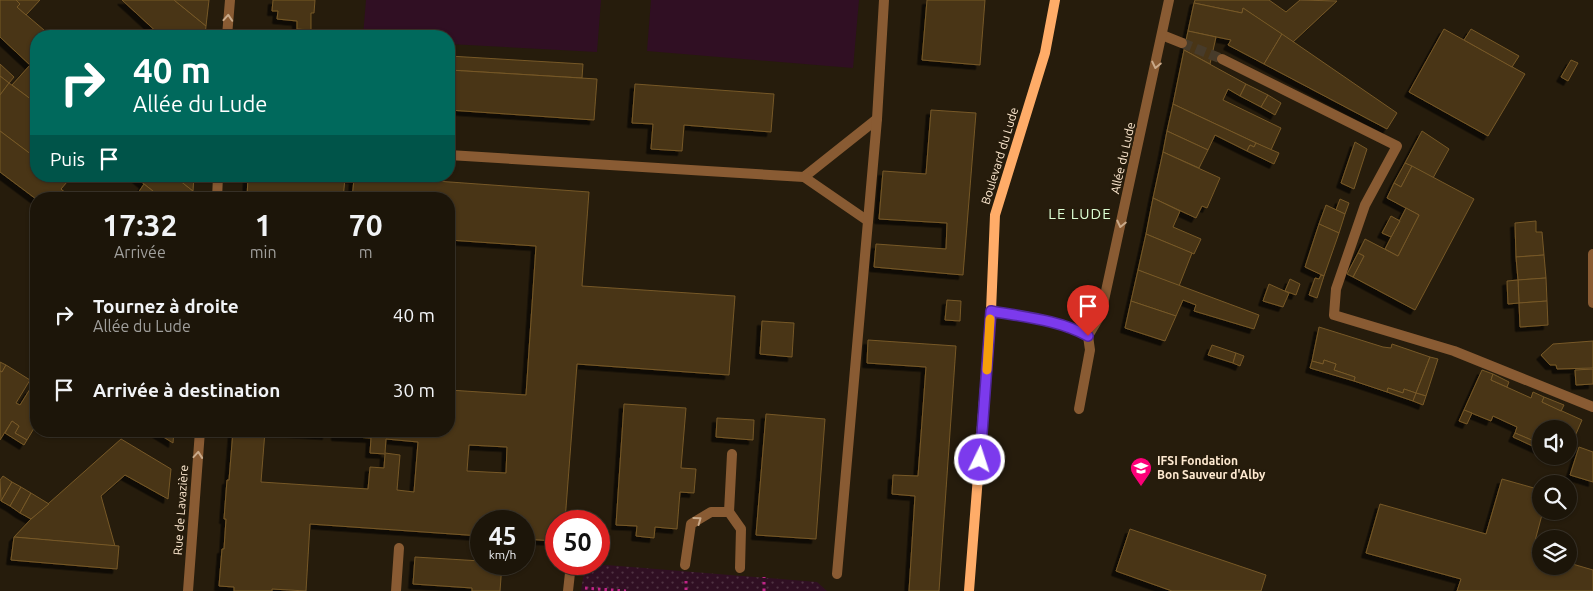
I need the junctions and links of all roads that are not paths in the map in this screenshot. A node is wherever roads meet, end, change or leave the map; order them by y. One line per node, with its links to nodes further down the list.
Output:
1 (230, 0): 5 (street, one-way to 1)
2 (884, 0): 9 (street)
3 (1055, 0): 15 (main road, Boulevard du Lude)
4 (1169, 0): 6 (street, Allée du Lude)
5 (228, 30)
6 (1162, 35): 7 (street); 16 (street, Allée du Lude, one-way to 16)
7 (1182, 44)
8 (1222, 59): 17 (street)
9 (877, 119): 11 (street); 12 (street)
10 (455, 155): 11 (street)
11 (804, 178): 12 (street)
12 (868, 221): 25 (street)
13 (1593, 254): 14 (street)
14 (1593, 303)
15 (991, 311): 16 (street); 30 (main road, Boulevard du Lude)
16 (1088, 336): 18 (street)
17 (1593, 407)
18 (1079, 409)
19 (200, 437): 27 (street, Rue de Lavazière, one-way to 19)
20 (732, 454): 21 (street)
21 (729, 512): 23 (street, one-way to 21); 24 (street)
22 (399, 548): 28 (street)
23 (685, 565)
24 (740, 568)
25 (837, 574)
26 (570, 575): 29 (street)
27 (188, 591)
28 (396, 591)
29 (568, 591)
30 (969, 591)

